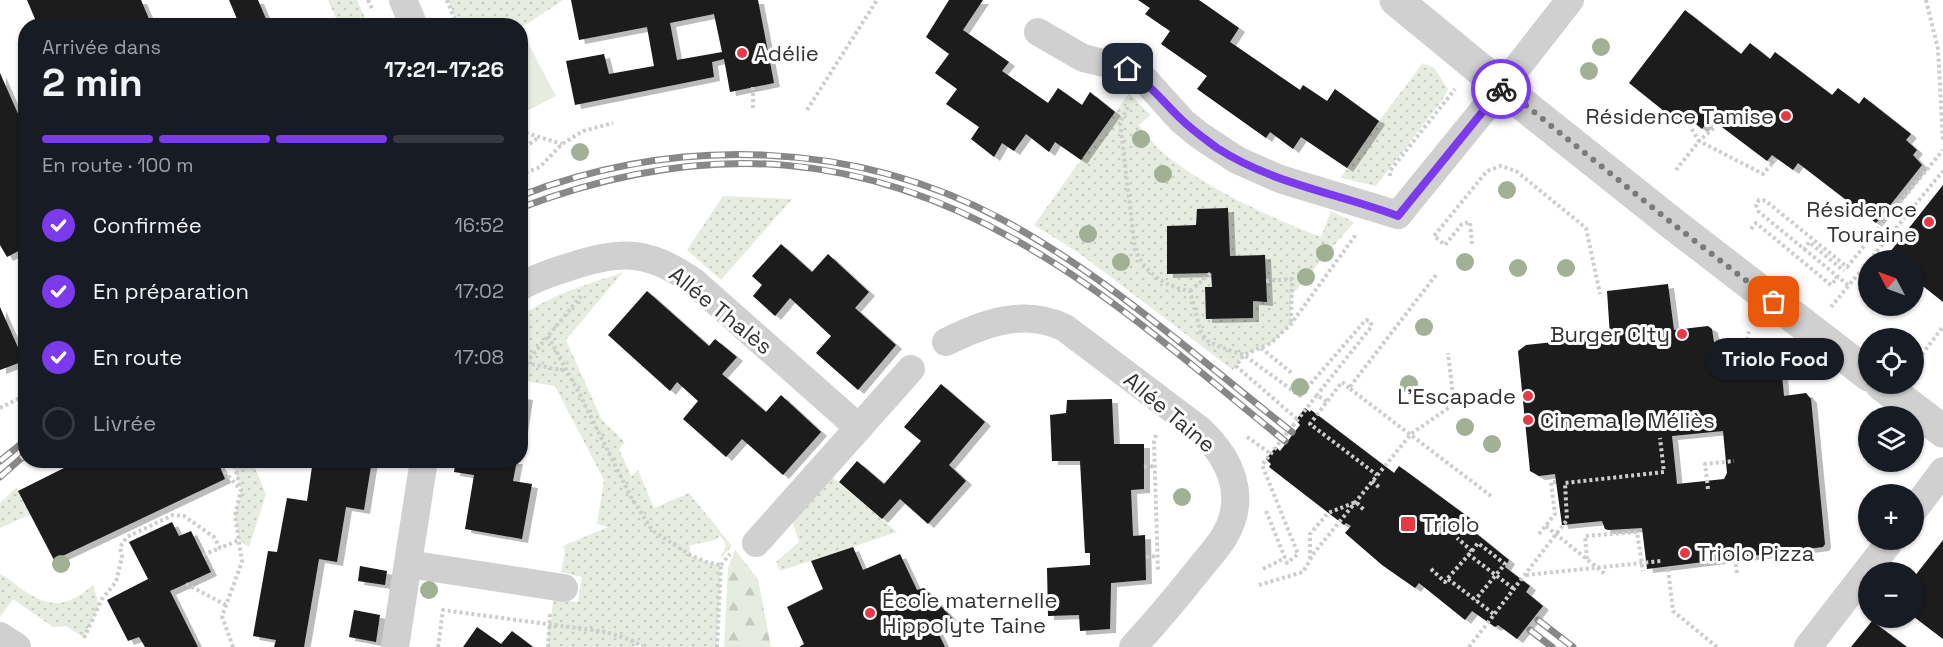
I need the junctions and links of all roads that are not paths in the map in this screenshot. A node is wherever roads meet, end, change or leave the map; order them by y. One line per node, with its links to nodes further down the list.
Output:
1 (403, 0): 4 (street)
2 (1396, 0): 6 (street)
3 (1570, 0): 6 (street)
4 (411, 18)
5 (1038, 32): 6 (street)
6 (1503, 87): 9 (street)
7 (528, 279): 12 (street, Allée Thalès)
8 (946, 342): 24 (street, Allée Taine)
9 (1858, 367)
10 (911, 369): 12 (street)
11 (1894, 394): 13 (street)
12 (859, 428): 17 (street)
13 (1943, 431)
14 (423, 468): 19 (street)
15 (1943, 471): 16 (street)
16 (1924, 497)
17 (756, 543)
18 (1883, 550): 25 (street)
19 (408, 564): 20 (street); 23 (street)
20 (564, 588)
21 (0, 636): 22 (street)
22 (17, 647)
23 (395, 647)
24 (1133, 647)
25 (1808, 647)

